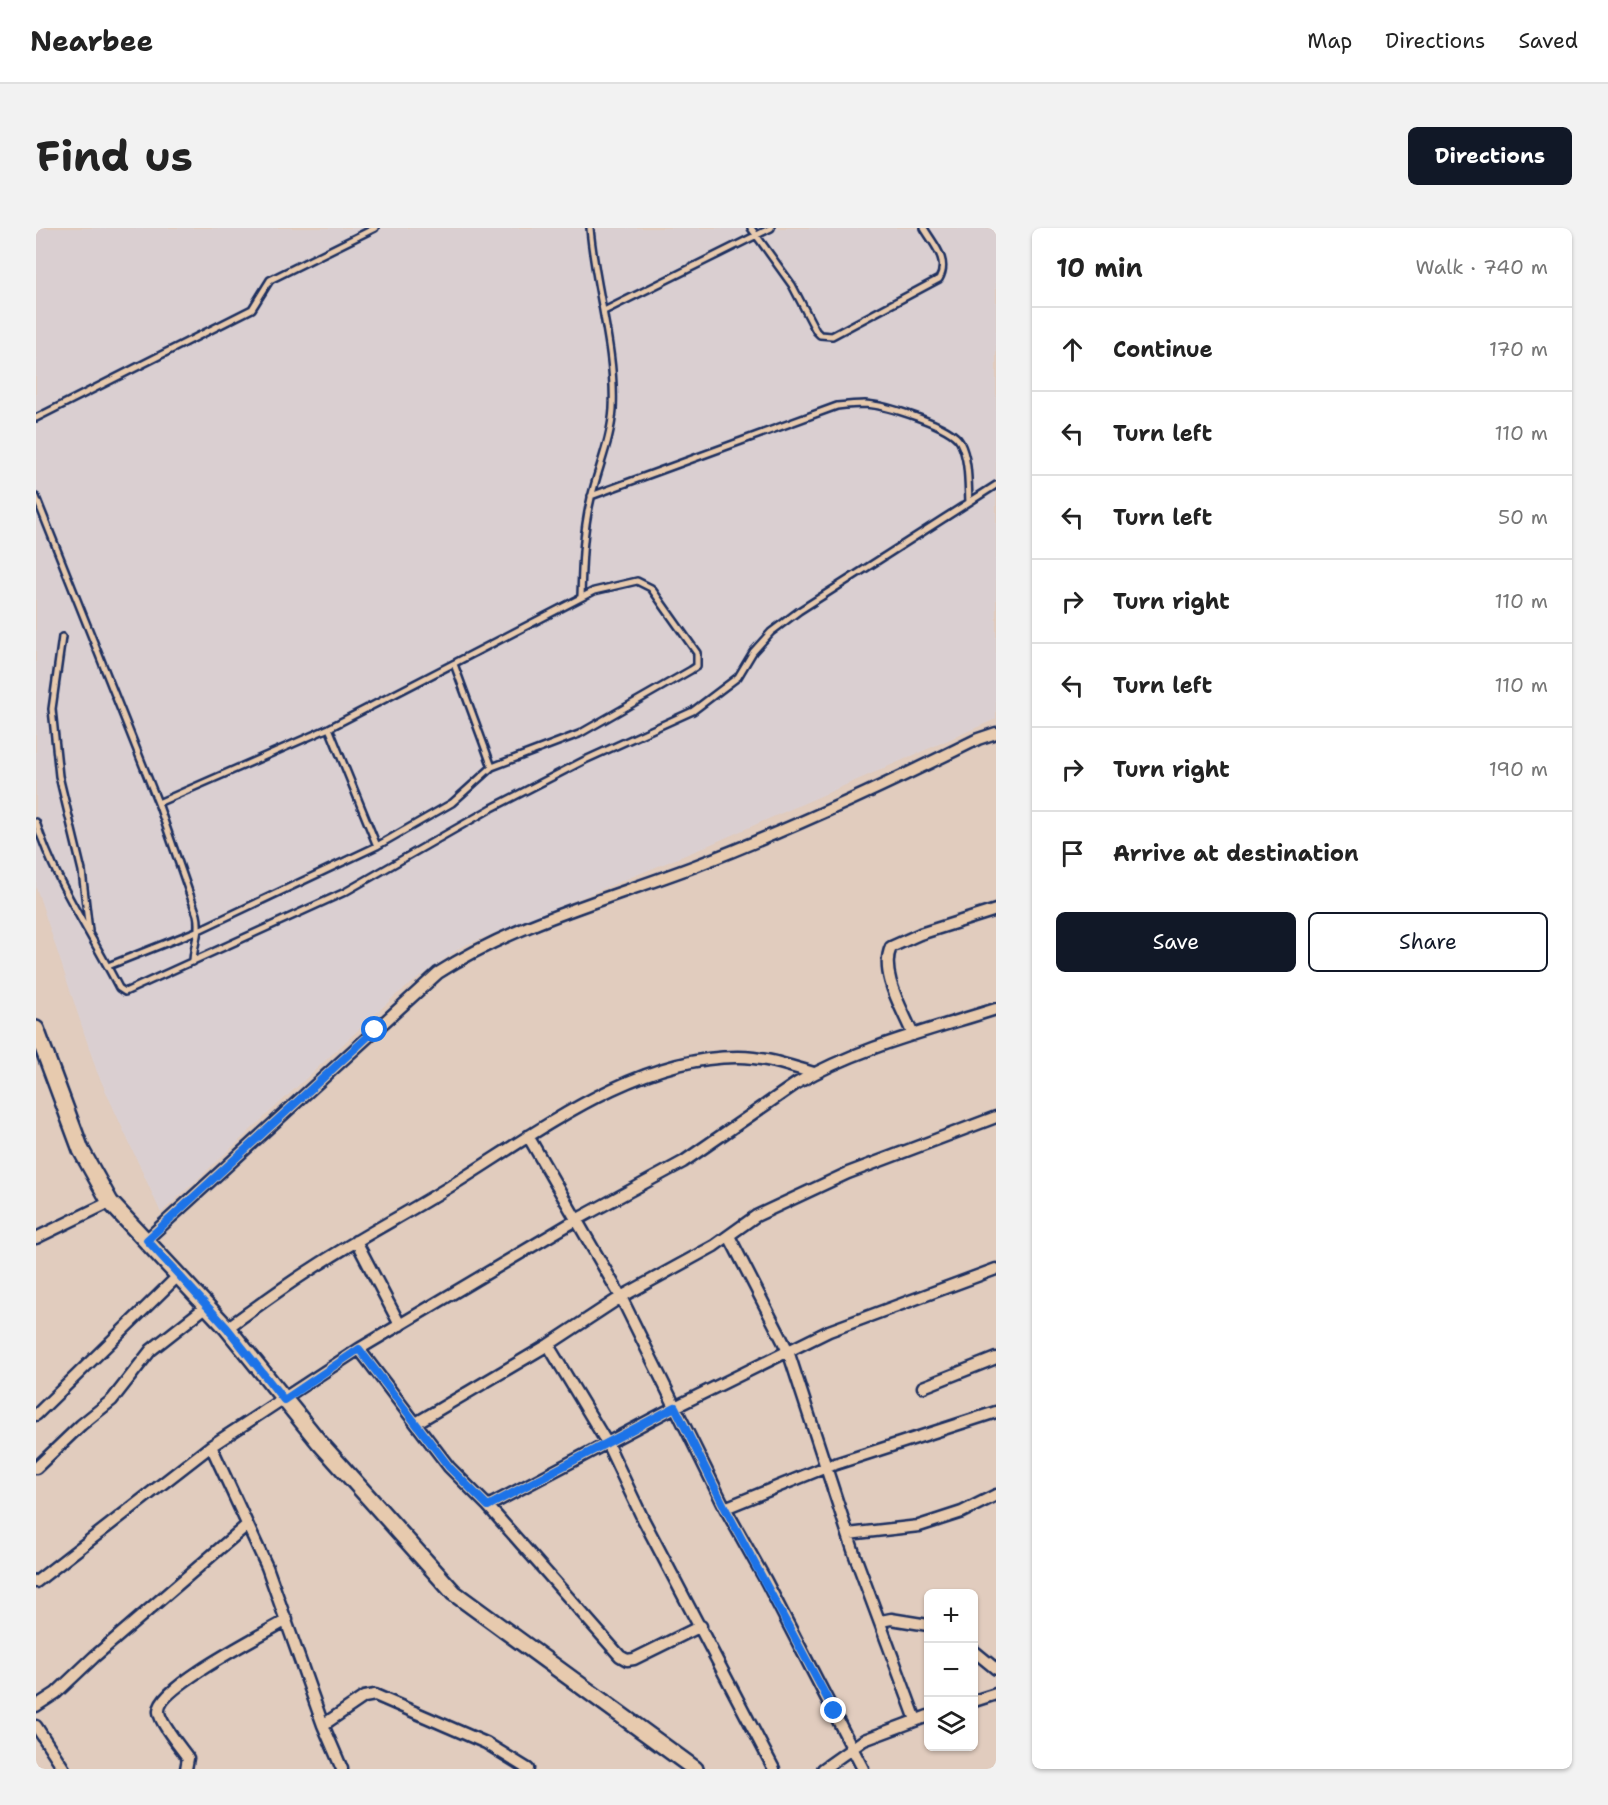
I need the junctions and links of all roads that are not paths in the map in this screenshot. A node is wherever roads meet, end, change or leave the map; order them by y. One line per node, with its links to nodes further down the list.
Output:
1 (375, 228): 8 (lane)
2 (590, 228): 7 (lane)
3 (751, 228): 6 (lane)
4 (771, 228): 6 (lane)
5 (924, 228): 6 (lane)
6 (757, 235): 7 (lane)
7 (604, 311): 10 (lane)
8 (36, 418)
9 (996, 485): 12 (lane)
10 (591, 496): 12 (lane); 13 (lane)
11 (36, 497): 19 (lane)
12 (969, 502): 25 (lane)
13 (581, 597): 15 (lane); 18 (lane)
14 (62, 637): 24 (lane)
15 (454, 664): 16 (lane); 18 (lane)
16 (329, 728): 19 (lane); 21 (lane)
17 (996, 733): 37 (street)
18 (492, 767): 21 (lane)
19 (158, 803): 23 (lane)
20 (36, 822): 24 (lane)
21 (377, 846): 23 (lane)
22 (996, 910): 29 (street)
23 (199, 930): 25 (lane); 26 (lane)
24 (89, 932): 26 (lane)
25 (193, 962): 26 (lane)
26 (108, 966)
27 (996, 1009): 29 (street)
28 (36, 1029): 33 (street)
29 (913, 1035): 30 (street)
30 (814, 1073): 32 (street); 34 (street)
31 (996, 1117): 35 (street)
32 (528, 1136): 34 (street); 38 (street)
33 (110, 1202): 36 (street); 37 (street)
34 (578, 1219): 41 (street); 43 (street)
35 (729, 1236): 41 (street); 47 (street)
36 (36, 1238)
37 (147, 1240): 40 (street)
38 (356, 1241): 43 (street); 44 (street)
39 (996, 1269): 47 (street)
40 (184, 1280): 42 (street); 53 (street)
41 (621, 1297): 45 (street); 51 (street)
42 (204, 1302): 44 (street); 58 (street)
43 (400, 1325): 46 (street)
44 (227, 1328): 50 (street)
45 (548, 1345): 54 (street); 55 (street)
46 (359, 1349): 50 (street); 54 (street)
47 (788, 1351): 51 (street); 57 (street)
48 (996, 1358): 49 (street)
49 (923, 1387)
50 (284, 1400): 56 (street); 83 (street)
51 (675, 1407): 55 (street); 61 (street)
52 (996, 1412): 57 (street)
53 (36, 1415)
54 (416, 1423): 60 (street)
55 (607, 1443): 60 (street); 68 (street)
56 (211, 1446): 62 (street); 64 (street)
57 (826, 1467): 61 (street); 63 (street)
58 (36, 1468)
59 (996, 1495): 63 (street)
60 (488, 1506): 68 (street)
61 (725, 1508): 78 (street)
62 (247, 1525): 65 (street); 73 (street)
63 (848, 1534): 66 (street)
64 (36, 1582)
65 (287, 1620): 76 (street); 80 (street)
66 (881, 1621): 67 (street); 75 (street)
67 (924, 1624)
68 (701, 1626): 84 (street)
69 (978, 1654): 70 (street)
70 (996, 1669)
71 (996, 1694): 72 (street)
72 (978, 1700)
73 (36, 1706)
74 (924, 1717): 75 (street)
75 (916, 1720): 78 (street)
76 (322, 1725): 81 (street); 82 (street)
77 (36, 1726): 79 (street)
78 (852, 1749): 85 (street); 86 (street)
79 (64, 1769)
80 (186, 1769)
81 (342, 1769)
82 (528, 1769)
83 (695, 1769)
84 (774, 1769)
85 (823, 1769)
86 (863, 1769)

